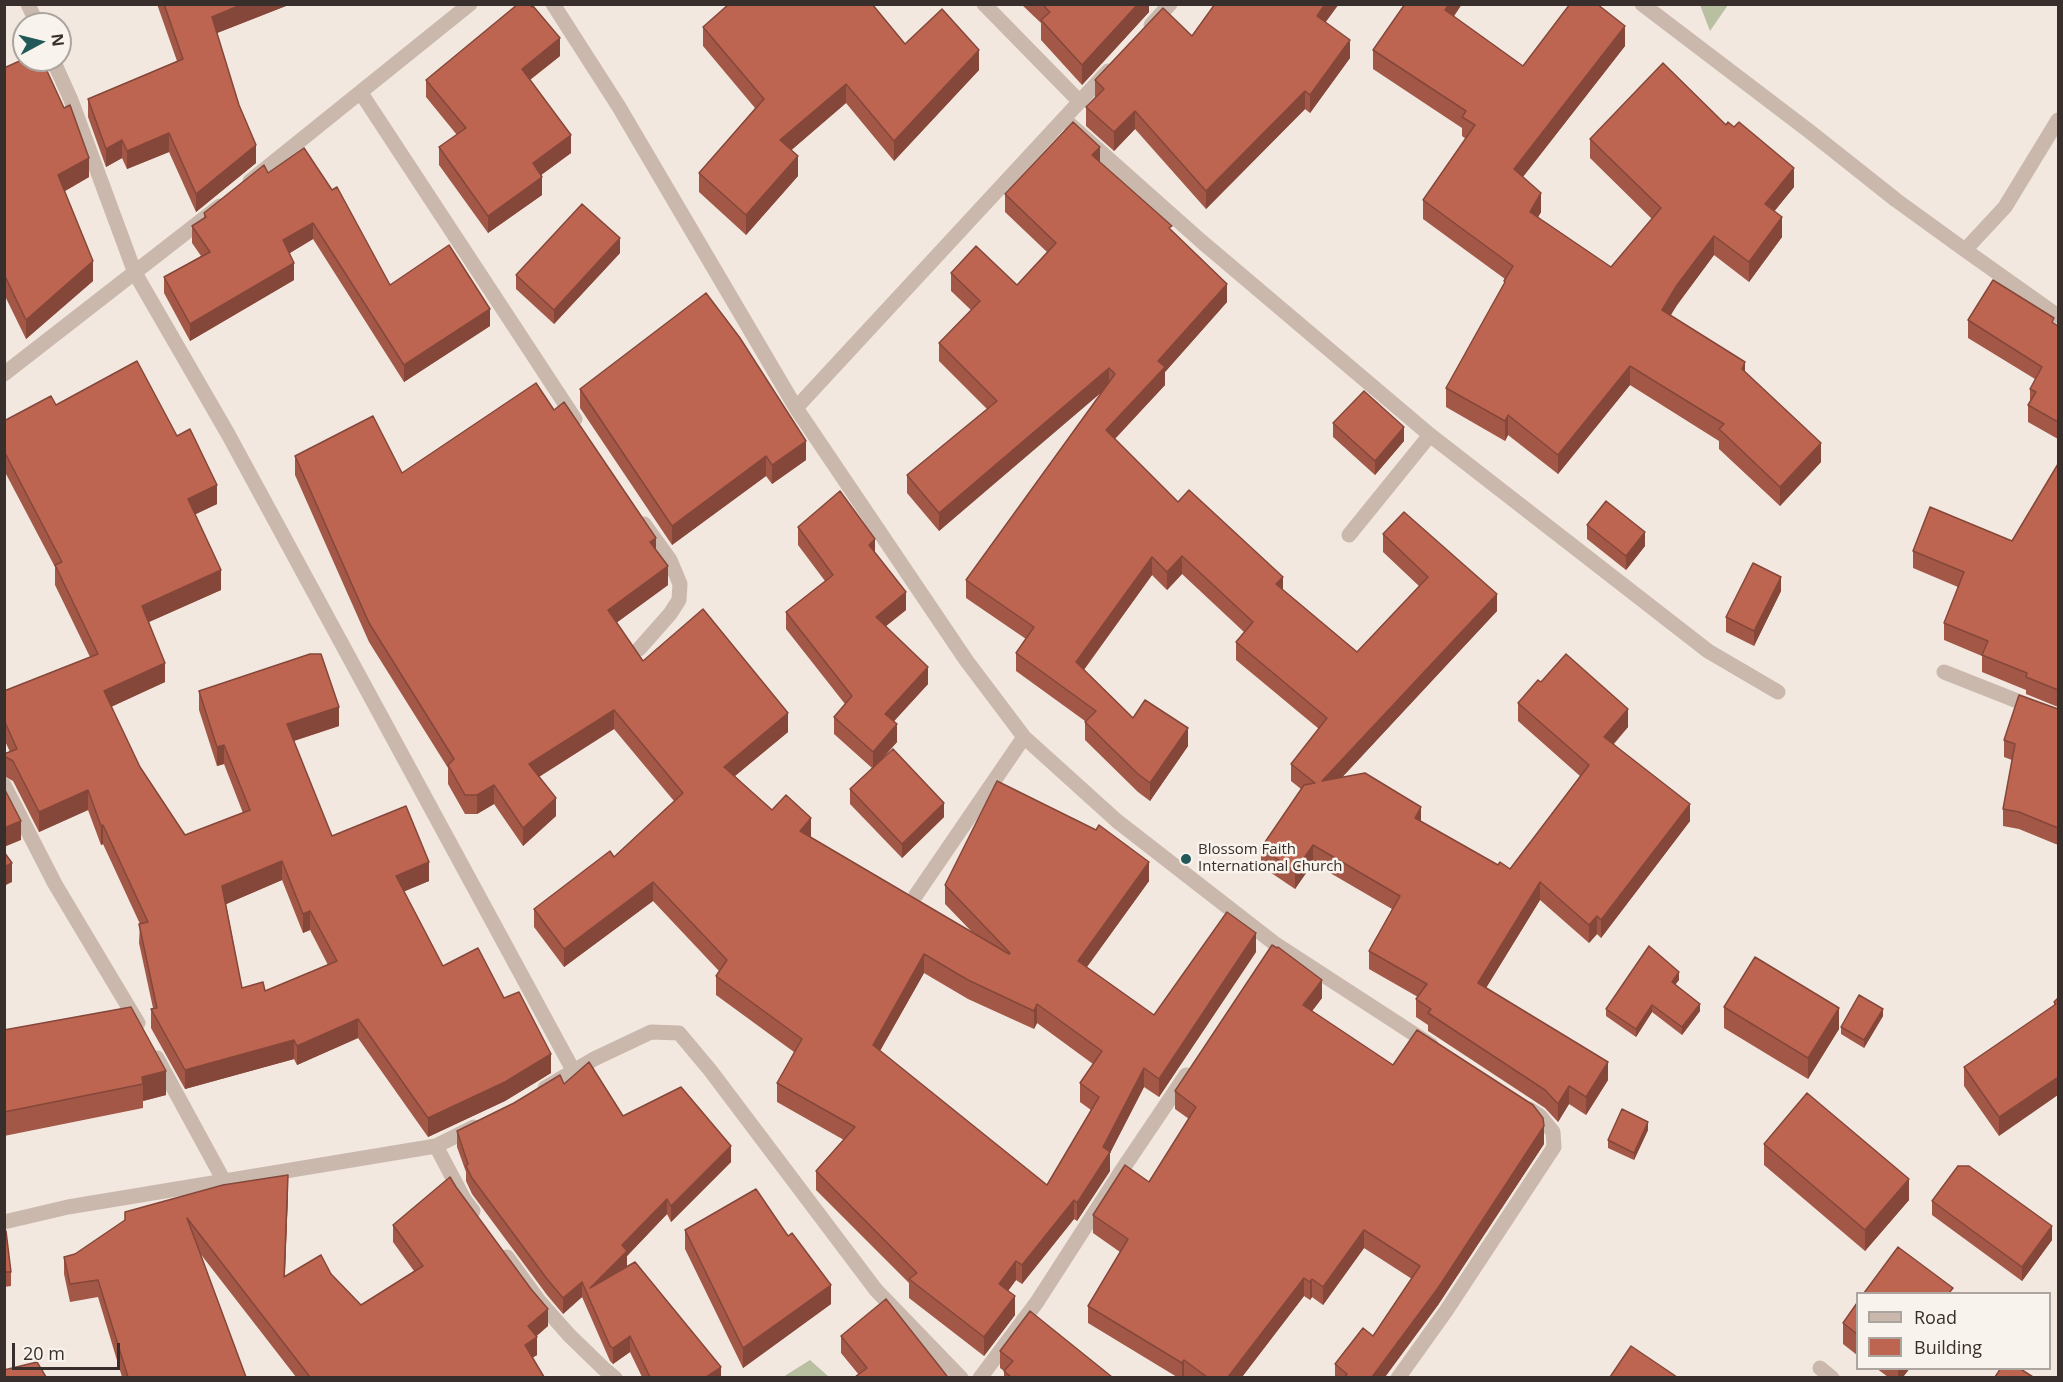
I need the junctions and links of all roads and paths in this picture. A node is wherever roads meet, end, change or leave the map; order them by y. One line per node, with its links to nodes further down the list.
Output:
1 (470, 4): 9 (street)
2 (553, 4): 17 (street)
3 (984, 4): 10 (street)
4 (1170, 4): 6 (street)
5 (1642, 4): 13 (street)
6 (1140, 37)
7 (1118, 62): 10 (street)
8 (58, 72): 14 (street)
9 (361, 93): 14 (street); 18 (street)
10 (1080, 102): 11 (street)
11 (1064, 119): 17 (street); 19 (street)
12 (2058, 121): 13 (street)
13 (1965, 250): 15 (street)
14 (135, 273): 16 (street); 31 (street)
15 (2058, 316)
16 (4, 374)
17 (796, 408): 26 (street)
18 (584, 432)
19 (1430, 435): 21 (street); 24 (street)
20 (636, 512): 22 (street)
21 (1349, 534)
22 (639, 649)
23 (1944, 672): 25 (street)
24 (1778, 692)
25 (2058, 717)
26 (1024, 737): 28 (street); 29 (street)
27 (4, 785): 36 (street)
28 (916, 895)
29 (1442, 1052)
30 (1195, 1061): 42 (street)
31 (573, 1070): 32 (street); 41 (street)
32 (528, 1099)
33 (1520, 1103): 43 (street)
34 (489, 1120): 35 (street)
35 (436, 1146): 36 (street); 38 (street)
36 (224, 1181): 37 (street)
37 (4, 1222)
38 (484, 1225)
39 (497, 1243): 40 (street)
40 (615, 1377)
41 (961, 1377)
42 (980, 1377)
43 (1398, 1377)

